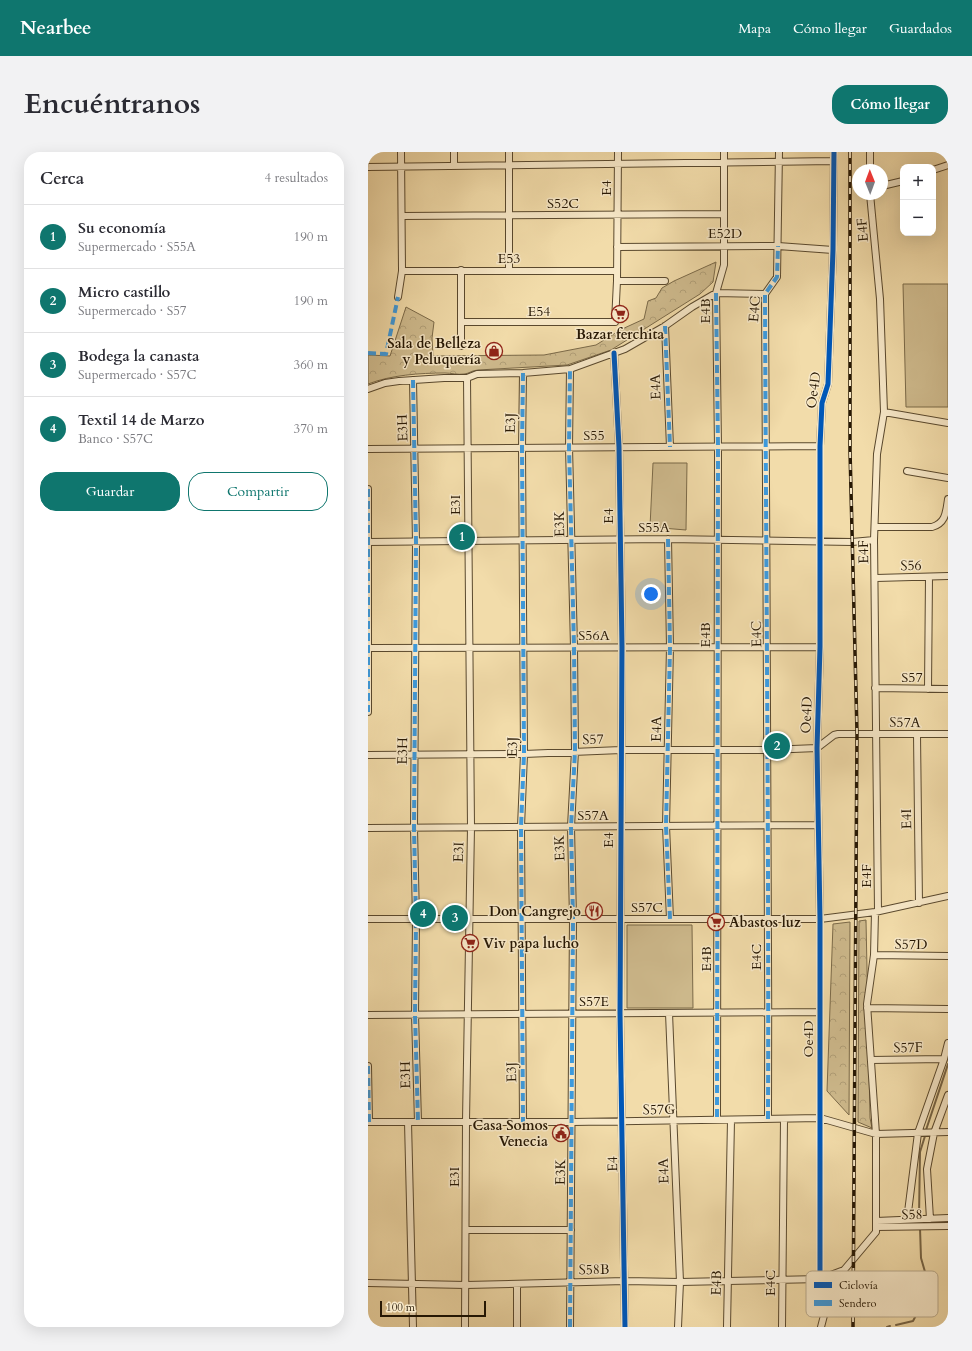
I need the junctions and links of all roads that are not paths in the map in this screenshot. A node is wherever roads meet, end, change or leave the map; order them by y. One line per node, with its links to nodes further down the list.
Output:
1 (402, 152): 16 (street)
2 (454, 152): 17 (street)
3 (509, 152): 15 (street)
4 (618, 152): 12 (street, E4)
5 (724, 152): 11 (street, E4B)
6 (779, 152): 10 (street, E4C)
7 (834, 152): 9 (street, Oe4D)
8 (870, 152): 13 (street)
9 (834, 161): 10 (street); 30 (street, Oe4D)
10 (779, 162): 11 (street); 29 (street, E4C)
11 (724, 163): 12 (street); 24 (street, E4B)
12 (618, 164): 15 (street); 23 (street, E4)
13 (870, 164)
14 (948, 164): 19 (street)
15 (509, 165): 17 (street); 25 (street)
16 (402, 166): 17 (street); 18 (street); 26 (street)
17 (454, 166)
18 (368, 167)
19 (936, 169)
20 (900, 182): 21 (street)
21 (888, 185)
22 (871, 200): 50 (street, E4F)
23 (618, 214): 24 (street, S52C); 25 (street, S52C); 28 (street, E4)
24 (724, 214): 27 (street, E4B)
25 (509, 215): 26 (street, S52C); 32 (street)
26 (402, 216): 33 (street)
27 (725, 245): 28 (street, E52D); 29 (street, E52D); 37 (street, E4B)
28 (617, 246): 34 (street, E4)
29 (778, 246): 30 (street, E52D); 38 (street, E4C)
30 (833, 250): 52 (street, Oe4D)
31 (462, 270): 32 (street, E53); 33 (street, E53); 41 (street)
32 (509, 270): 34 (street, E53)
33 (402, 271): 39 (street)
34 (617, 271): 35 (street, E4)
35 (617, 281): 36 (street); 40 (street, E4)
36 (665, 281)
37 (716, 293): 38 (street); 42 (street); 55 (street, E4B)
38 (765, 294): 56 (street, E4C)
39 (398, 297)
40 (616, 320): 41 (street, E54)
41 (461, 322): 43 (street)
42 (665, 326): 44 (street); 54 (street, E4A)
43 (461, 346)
44 (614, 353): 45 (street); 53 (street, E4)
45 (570, 369): 46 (street); 61 (street, E3K)
46 (523, 373): 47 (street); 60 (street, E3J)
47 (467, 378): 48 (street); 59 (street, E3I)
48 (413, 380): 49 (street); 58 (street, E3H)
49 (368, 389)
50 (884, 412): 51 (street); 66 (street, E4F)
51 (948, 423)
52 (820, 446): 56 (street, S55); 73 (street, Oe4D)
53 (619, 447): 54 (street, S55); 61 (street, S55); 67 (street, E4)
54 (670, 447): 55 (street, S55)
55 (718, 447): 56 (street, S55); 69 (street, E4B)
56 (765, 447): 72 (street, E4C)
57 (368, 448): 58 (street, S55)
58 (415, 448): 59 (street, S55); 77 (street, E3H)
59 (467, 448): 60 (street, S55); 75 (street, E3I)
60 (522, 448): 61 (street, S55); 70 (street, E3J)
61 (569, 448): 71 (street, E3K)
62 (907, 471): 63 (street)
63 (948, 478)
64 (368, 489): 76 (street)
65 (948, 499): 66 (street)
66 (875, 527): 74 (street, E4F)
67 (620, 539): 68 (street, S55A); 71 (street, S55A); 81 (street, E4)
68 (668, 539): 69 (street, S55A); 82 (street, E4A)
69 (717, 539): 72 (street, S55A); 83 (street, E4B)
70 (524, 540): 71 (street, S55A); 75 (street, S55A); 89 (street, E3J)
71 (571, 540): 90 (street, E3K)
72 (765, 540): 73 (street, S55A); 84 (street, E4C)
73 (819, 540): 74 (street, S55A); 85 (street, Oe4D)
74 (874, 540): 80 (street, E4F)
75 (467, 541): 77 (street, S55A); 88 (street, E3I)
76 (369, 542): 77 (street, S55A); 86 (street)
77 (416, 542): 87 (street, E3H)
78 (948, 576): 79 (street, S56)
79 (929, 577): 80 (street, S56); 92 (street)
80 (876, 578): 91 (street, E4F)
81 (622, 647): 82 (street, S56A); 90 (street, S56A); 99 (street, E4)
82 (670, 647): 83 (street, S56A); 102 (street, E4A)
83 (717, 647): 84 (street, S56A); 103 (street, E4B)
84 (768, 647): 85 (street, S56A); 100 (street, E4C)
85 (820, 647): 98 (street, Oe4D)
86 (368, 648): 87 (street, S56A); 94 (street)
87 (415, 648): 88 (street, S56A); 105 (street, E3H)
88 (468, 648): 89 (street, S56A); 104 (street, E3I)
89 (524, 648): 90 (street, S56A); 106 (street, E3J)
90 (574, 648): 101 (street, E3K)
91 (875, 688): 92 (street, S57); 95 (street, E4F)
92 (928, 689): 93 (street, S57)
93 (948, 689)
94 (368, 712)
95 (876, 733): 96 (street, S57A); 98 (street, S57A); 120 (street, E4F)
96 (917, 734): 97 (street, S57A); 119 (street, E4I)
97 (948, 734)
98 (817, 748): 100 (street, S57); 108 (street, Oe4D)
99 (621, 750): 101 (street, S57); 102 (street, S57); 114 (street, E4)
100 (768, 750): 103 (street, S57); 111 (street, E4C)
101 (575, 751): 106 (street, S57); 113 (street, E3K)
102 (668, 751): 103 (street, S57); 109 (street, E4A)
103 (717, 751): 110 (street, E4B)
104 (469, 753): 105 (street, S57); 106 (street, S57); 117 (street, E3I)
105 (414, 754): 107 (street, S57); 116 (street, E3H)
106 (524, 754): 112 (street, E3J)
107 (368, 755)
108 (818, 825): 111 (street, S57A); 127 (street, Oe4D)
109 (666, 826): 110 (street, S57A); 114 (street, S57A); 129 (street, E4A)
110 (717, 826): 111 (street, S57A); 126 (street, E4B)
111 (767, 826): 130 (street, E4C)
112 (521, 827): 113 (street, S57A); 117 (street, S57A); 121 (street, E3J)
113 (570, 827): 114 (street, S57A); 124 (street, E3K)
114 (620, 827): 125 (street, E4)
115 (368, 828): 116 (street, S57A)
116 (414, 828): 117 (street, S57A); 128 (street, E3H)
117 (471, 828): 123 (street, E3I)
118 (948, 896): 119 (street)
119 (919, 903): 120 (street)
120 (876, 911): 127 (street, S57C); 131 (street, E4F)
121 (523, 918): 123 (street, S57C); 124 (street, S57C); 137 (street, E3J)
122 (368, 919): 128 (street, S57C)
123 (468, 919): 128 (street, S57C); 142 (street, E3I)
124 (573, 919): 125 (street, S57C); 138 (street, E3K)
125 (621, 919): 129 (street, S57C); 135 (street, E4)
126 (718, 919): 129 (street, S57C); 130 (street, S57C); 140 (street, E4B)
127 (820, 919): 130 (street, S57C); 136 (street, Oe4D)
128 (416, 920): 141 (street, E3H)
129 (670, 920)
130 (768, 920): 143 (street, E4C)
131 (874, 955): 132 (street, S57D); 133 (street, E4F)
132 (948, 956)
133 (867, 1008): 134 (street); 147 (street, E4F)
134 (948, 1009)
135 (620, 1012): 138 (street, S57E); 139 (street, S57E); 156 (street, E4)
136 (820, 1012): 143 (street, S57E); 150 (street, Oe4D)
137 (522, 1013): 138 (street, S57E); 142 (street, S57E); 161 (street, E3J)
138 (572, 1013): 162 (street, E3K)
139 (669, 1013): 140 (street, S57E); 157 (street, E4A)
140 (718, 1013): 143 (street, S57E); 151 (street, E4B)
141 (415, 1014): 142 (street, S57E); 144 (street, S57E); 160 (street, E3H)
142 (468, 1014): 155 (street, E3I)
143 (768, 1014): 152 (street, E4C)
144 (368, 1015)
145 (948, 1043): 146 (street)
146 (944, 1059): 147 (street, S57F); 165 (street)
147 (871, 1060): 166 (street, E4F)
148 (368, 1066): 158 (street)
149 (948, 1095): 163 (street)
150 (820, 1118): 153 (street, S57G); 166 (street, S57G); 175 (street, Oe4D)
151 (717, 1119): 154 (street, S57G); 157 (street, S57G)
152 (768, 1119): 153 (street, S57G); 154 (street, S57G)
153 (784, 1119): 179 (street, E4C)
154 (731, 1120): 178 (street, E4B)
155 (466, 1121): 160 (street, S57G); 161 (street, S57G); 172 (street, E3I)
156 (623, 1121): 157 (street, S57G); 162 (street, S57G); 177 (street, E4)
157 (673, 1121): 181 (street, E4A)
158 (368, 1122): 159 (street, S57G)
159 (408, 1122): 160 (street, S57G); 183 (street)
160 (418, 1122)
161 (523, 1122): 162 (street, S57G)
162 (573, 1122): 173 (street, E3K)
163 (934, 1132): 164 (street, S57G); 165 (street, S57G); 168 (street)
164 (948, 1132)
165 (918, 1133): 166 (street, S57G); 169 (street)
166 (876, 1134): 170 (street, E4F)
167 (948, 1218): 168 (street, S58)
168 (930, 1219): 169 (street, S58)
169 (907, 1220): 170 (street, S58)
170 (876, 1224): 171 (street, S58); 174 (street)
171 (948, 1226)
172 (466, 1230): 173 (street); 185 (street, E3I)
173 (571, 1230): 180 (street, E3K)
174 (844, 1270)
175 (820, 1271)
176 (806, 1279): 179 (street, S58B)
177 (625, 1280): 180 (street, S58B); 181 (street, S58B); 191 (street, E4)
178 (729, 1280): 179 (street, S58B); 181 (street, S58B); 193 (street, E4B)
179 (782, 1280): 194 (street, E4C)
180 (572, 1282): 184 (street, S58B); 190 (street, E3K)
181 (680, 1282): 192 (street, E4A)
182 (368, 1283): 183 (street, S58B)
183 (412, 1284): 185 (street, S58B); 187 (street)
184 (517, 1284): 185 (street, S58B); 189 (street)
185 (466, 1285): 188 (street, E3I)
186 (824, 1317): 195 (street)
187 (413, 1327)
188 (465, 1327)
189 (517, 1327)
190 (570, 1327)
191 (625, 1327)
192 (678, 1327)
193 (727, 1327)
194 (782, 1327)
195 (821, 1327)

